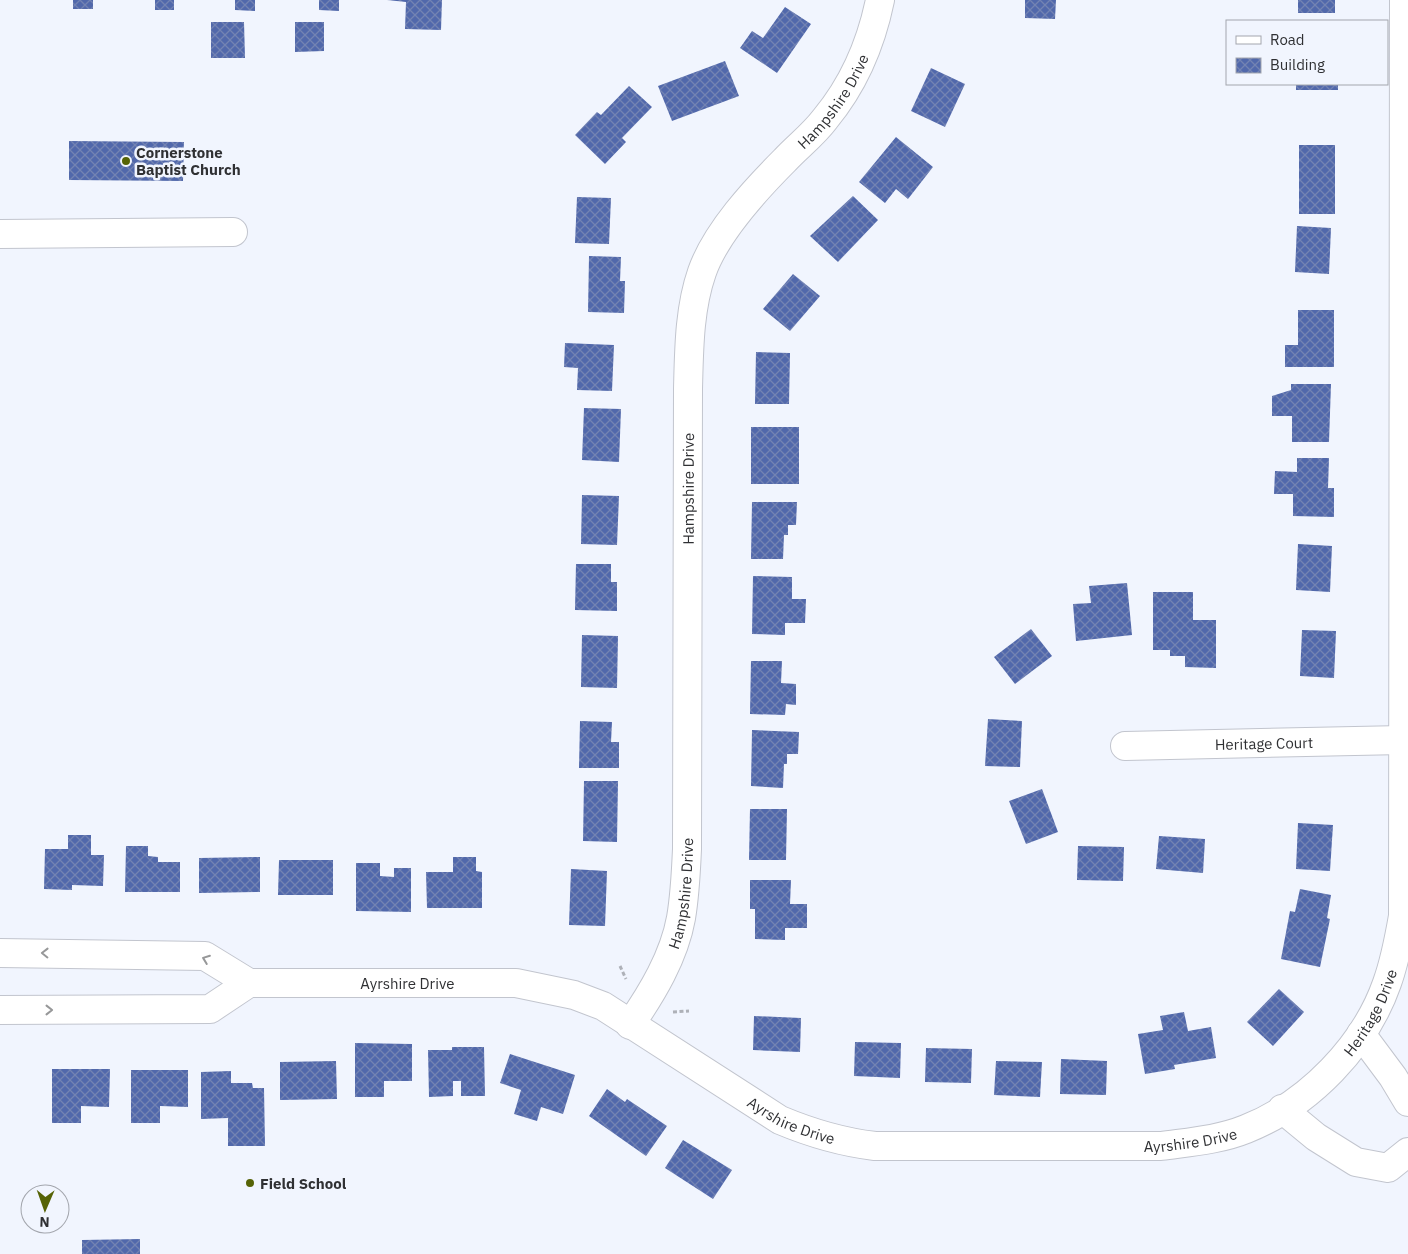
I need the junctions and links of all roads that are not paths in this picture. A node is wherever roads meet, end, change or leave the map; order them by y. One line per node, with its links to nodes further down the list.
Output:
1 (880, 0): 10 (street, Hampshire Drive)
2 (1404, 0): 5 (street, Heritage Drive)
3 (233, 232): 4 (street)
4 (0, 234)
5 (1403, 740): 6 (street, Heritage Court); 11 (street, Heritage Drive)
6 (1125, 746)
7 (0, 953): 8 (street, one-way to 7)
8 (249, 983): 9 (street, one-way to 8); 10 (street, Ayrshire Drive)
9 (0, 1010)
10 (630, 1025): 14 (street, Ayrshire Drive)
11 (1361, 1034): 12 (street, Heritage Drive); 13 (street)
12 (1339, 1061): 14 (street, Ayrshire Drive)
13 (1408, 1102)
14 (1282, 1109): 15 (street)
15 (1408, 1152)

